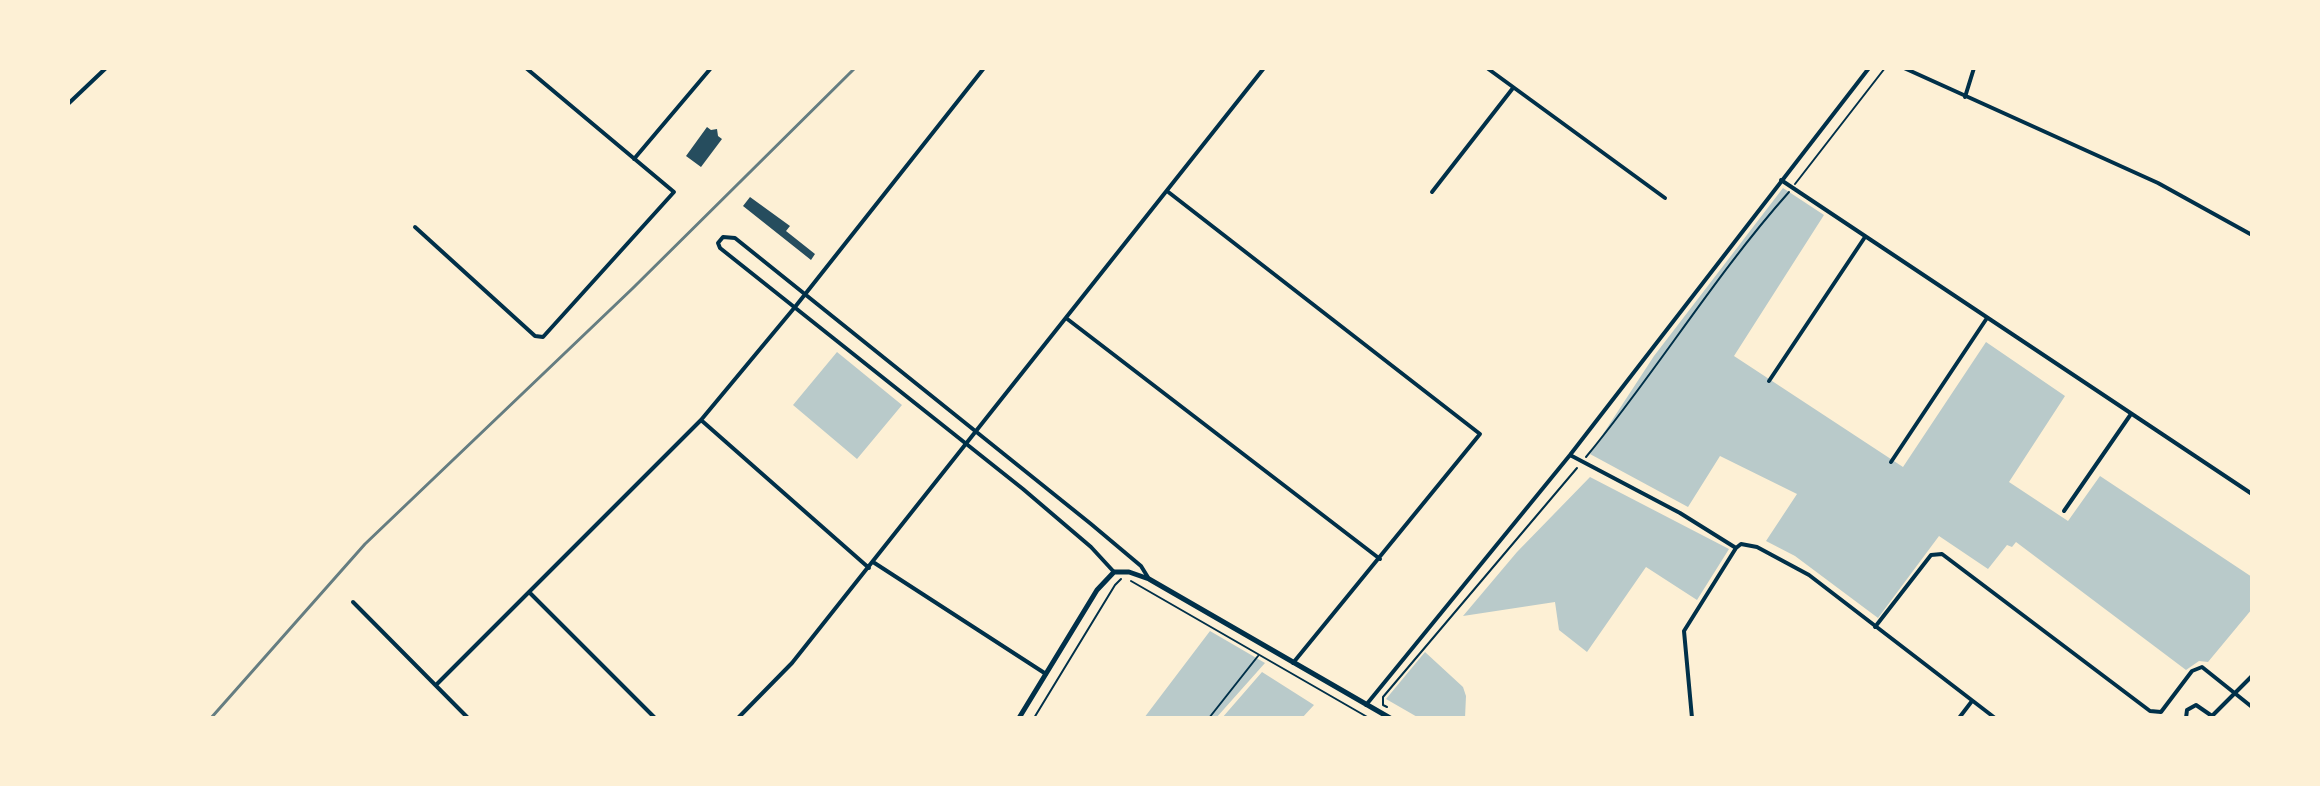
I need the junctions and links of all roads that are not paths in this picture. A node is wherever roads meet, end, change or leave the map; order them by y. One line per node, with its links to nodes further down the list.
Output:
1 (106, 68): 12 (street)
2 (526, 68): 13 (street)
3 (711, 68): 13 (street)
4 (984, 68): 21 (street)
5 (1264, 68): 15 (street)
6 (1487, 68): 10 (street)
7 (1869, 68): 14 (street)
8 (1904, 68): 11 (street)
9 (1974, 68): 11 (street)
10 (1513, 88): 16 (street); 17 (street)
11 (1965, 97): 19 (street)
12 (68, 104)
13 (634, 159): 18 (street)
14 (1781, 180): 20 (street); 30 (street)
15 (1167, 191): 23 (street); 35 (street)
16 (1432, 192)
17 (1665, 198)
18 (415, 227)
19 (2252, 235)
20 (1866, 237): 24 (street); 25 (street)
21 (805, 294): 22 (street); 22 (street); 28 (street)
22 (795, 307): 27 (street); 29 (street)
23 (1066, 318): 28 (street); 35 (street)
24 (1987, 318): 26 (street); 31 (street)
25 (1769, 381)
26 (2132, 414): 32 (street); 33 (street)
27 (701, 420): 37 (street); 40 (street)
28 (976, 432): 29 (street); 39 (street)
29 (967, 444): 36 (street); 38 (street)
30 (1570, 455): 34 (street); 49 (street)
31 (1891, 462)
32 (2252, 494)
33 (2064, 511)
34 (1736, 548): 42 (street); 57 (street)
35 (1380, 559): 43 (street)
36 (873, 562): 37 (street); 44 (street)
37 (869, 568): 54 (street)
38 (1114, 572): 39 (street); 44 (street)
39 (1149, 579): 43 (street)
40 (529, 592): 46 (street); 53 (street)
41 (353, 602): 46 (street)
42 (1875, 627): 47 (street); 48 (street)
43 (1293, 663): 49 (street)
44 (1046, 674): 55 (street)
45 (2252, 676): 47 (street)
46 (436, 685): 52 (street)
47 (2235, 693): 50 (street); 51 (street)
48 (1972, 701): 58 (street); 59 (street)
49 (1366, 705): 56 (street)
50 (2252, 707)
51 (2211, 717): 60 (street)
52 (468, 718)
53 (655, 718)
54 (738, 718)
55 (1019, 718)
56 (1390, 718)
57 (1692, 718)
58 (1959, 718)
59 (1995, 718)
60 (2186, 718)

